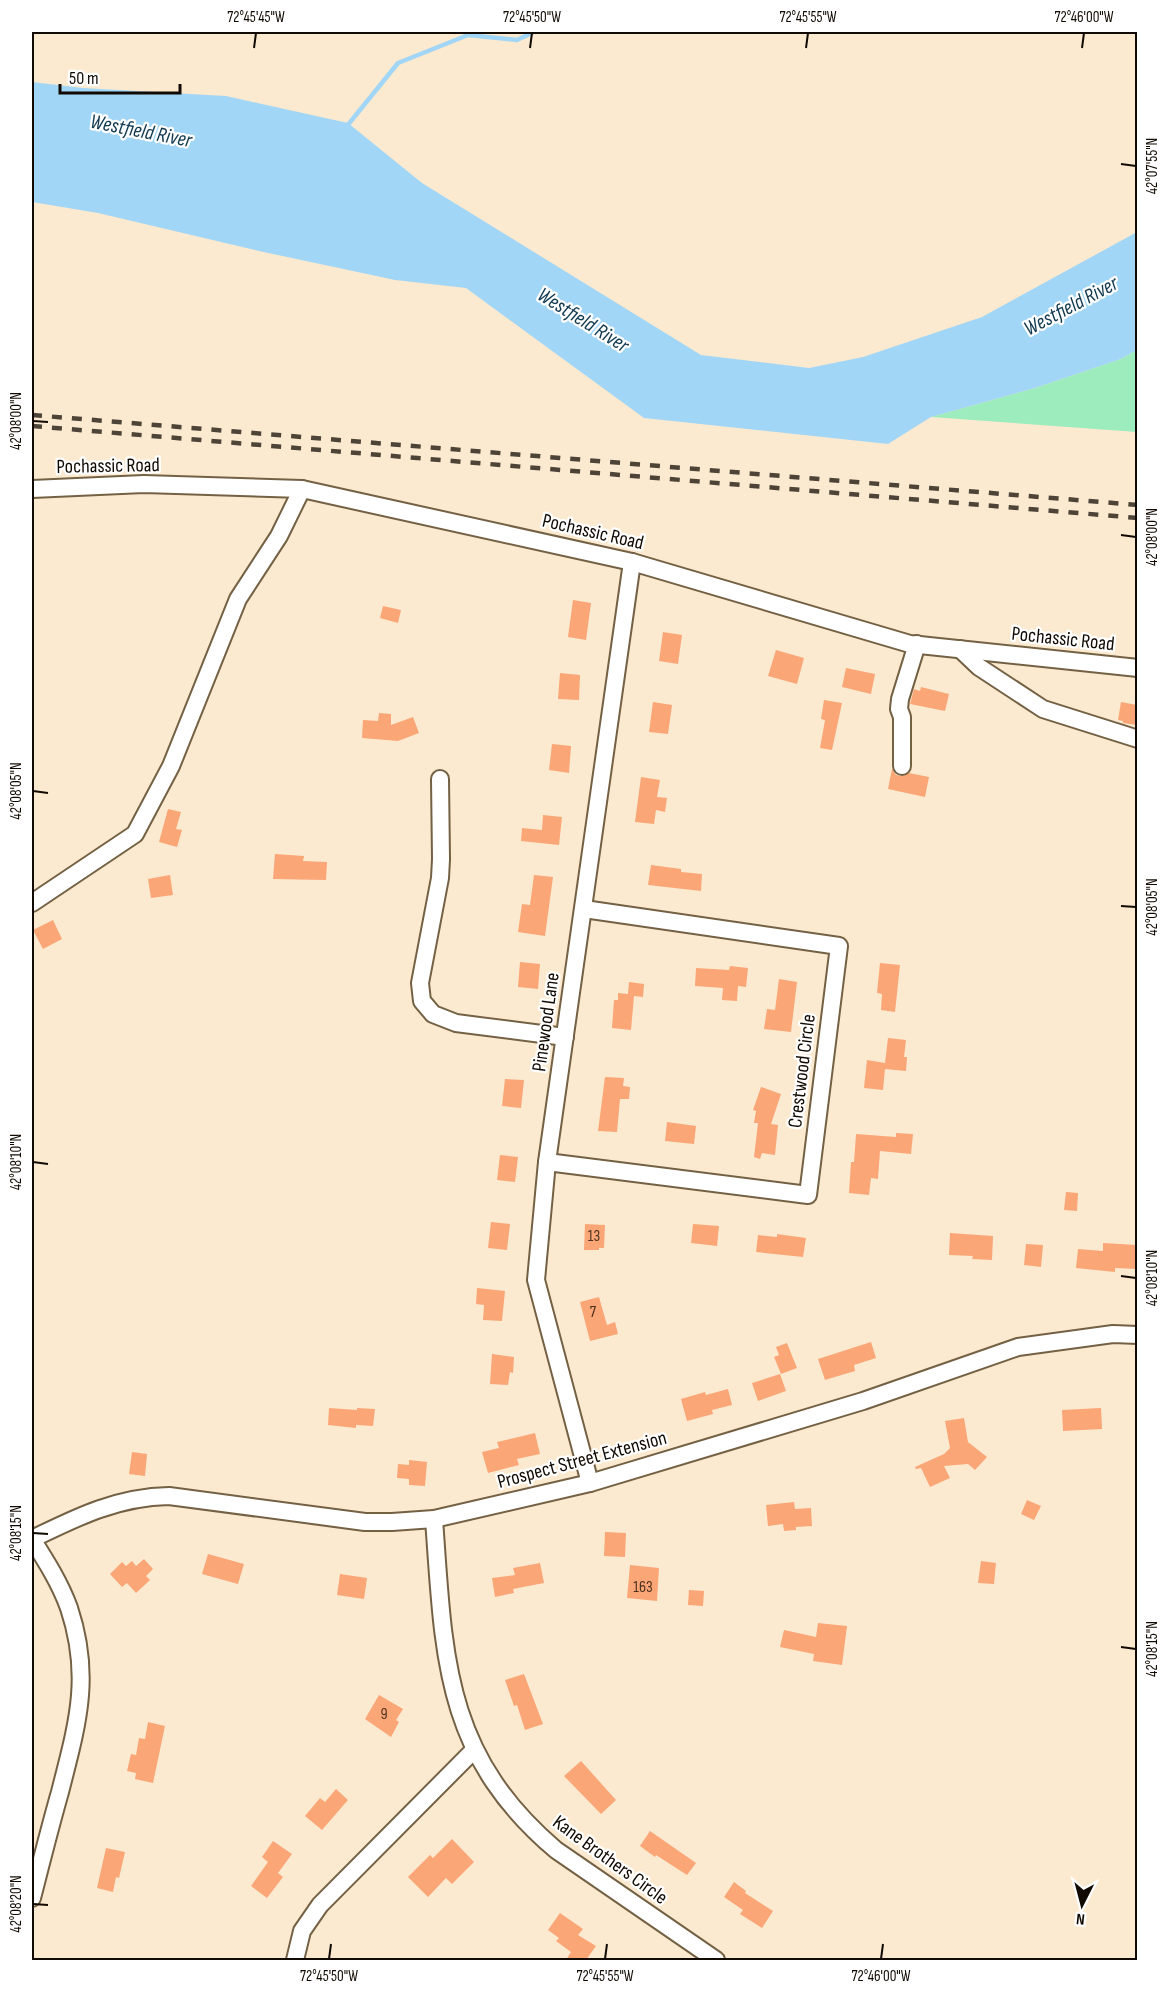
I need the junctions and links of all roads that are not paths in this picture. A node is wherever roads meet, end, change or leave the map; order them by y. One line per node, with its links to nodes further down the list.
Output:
1 (32, 489): 2 (street, Pochassic Road)
2 (302, 489): 3 (street, Pochassic Road); 10 (street)
3 (632, 562): 4 (street, Pochassic Road); 11 (street, Pinewood Lane)
4 (917, 645): 5 (street, Pochassic Road); 8 (street)
5 (960, 649): 6 (street, Pochassic Road); 7 (street)
6 (1137, 668)
7 (1137, 739)
8 (902, 766)
9 (440, 779): 12 (street)
10 (32, 903)
11 (584, 909): 12 (street, Pinewood Lane); 13 (street, Crestwood Circle)
12 (565, 1037): 13 (street, Pinewood Lane)
13 (547, 1162): 15 (street, Pinewood Lane)
14 (1137, 1335): 15 (street, Prospect Street Extension)
15 (590, 1483): 16 (street, Prospect Street Extension)
16 (434, 1519): 17 (street, Prospect Street Extension); 18 (street, Kane Brothers Circle)
17 (32, 1539): 19 (street)
18 (474, 1749): 20 (street); 21 (street, Kane Brothers Circle)
19 (32, 1898)
20 (295, 1960)
21 (716, 1960)

